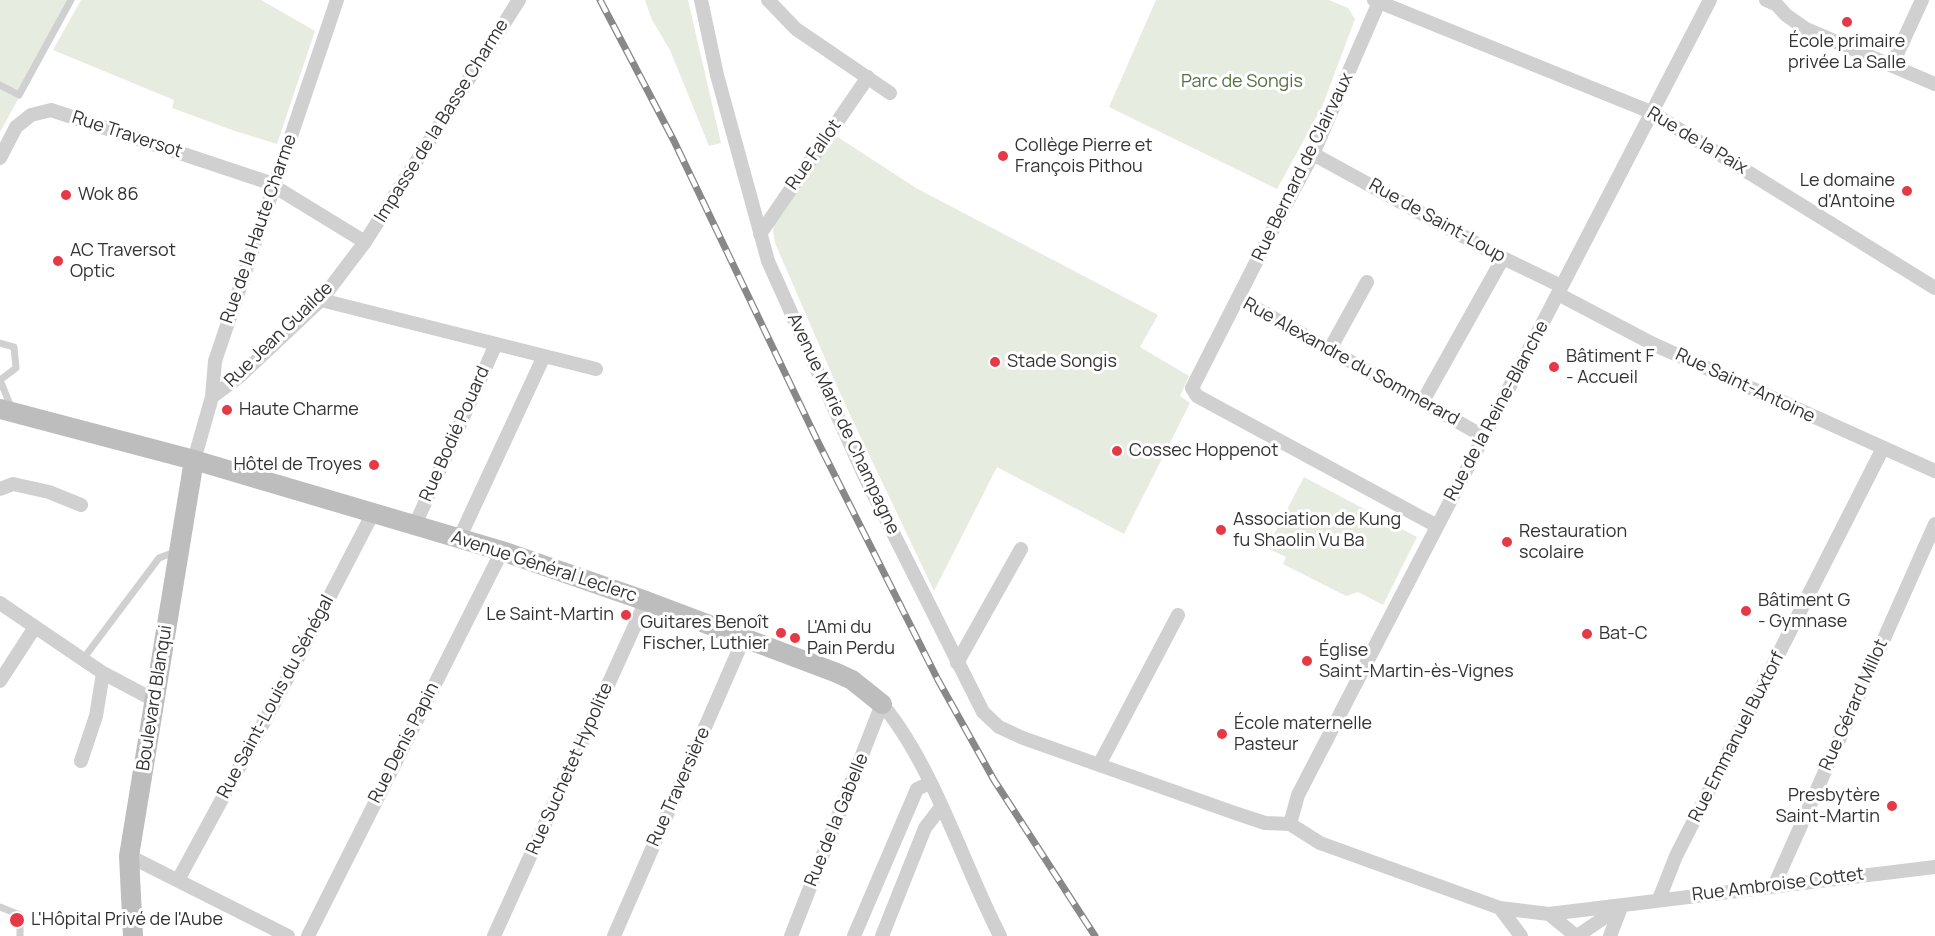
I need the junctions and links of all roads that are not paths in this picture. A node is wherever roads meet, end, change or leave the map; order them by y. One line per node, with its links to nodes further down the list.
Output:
1 (71, 0): 13 (lane)
2 (337, 0): 18 (street, Rue de la Haute Charme)
3 (519, 0): 20 (street, Impasse de la Basse Charme)
4 (701, 0): 19 (street, Avenue Marie de Champagne)
5 (768, 0): 11 (street)
6 (1710, 0): 15 (street, Rue de la Reine-Blanche)
7 (1922, 0): 10 (street)
8 (1377, 1): 15 (street, Rue de la Paix); 16 (street, Rue Bernard de Clairvaux)
9 (1776, 2): 10 (street)
10 (1892, 65): 12 (street)
11 (868, 77): 14 (street); 19 (street, Rue Fallot)
12 (1935, 84)
13 (0, 85)
14 (890, 93)
15 (1652, 112): 23 (street, Rue de la Paix); 24 (street, Rue de la Reine-Blanche)
16 (1313, 153): 21 (street, Rue de Saint-Loup); 25 (street, Rue Bernard de Clairvaux)
17 (0, 158): 18 (street, Rue Traversot)
18 (273, 185): 20 (street); 33 (street, Rue de la Haute Charme)
19 (760, 234): 56 (street, Avenue Marie de Champagne)
20 (365, 242): 26 (street, Rue Jean Guailde)
21 (1503, 258): 24 (street, Rue de Saint-Loup); 34 (street)
22 (1368, 282): 29 (street)
23 (1935, 288)
24 (1559, 290): 36 (street, Rue de la Reine-Blanche); 37 (street, Rue Saint-Antoine)
25 (1238, 298): 29 (street, Rue Alexandre du Sommerard); 45 (street, Rue Alexandre du Sommerard)
26 (321, 300): 28 (street, Rue Bodié Pouard); 33 (street, Rue Jean Guailde)
27 (0, 343): 32 (lane)
28 (496, 344): 30 (street, Rue Bodié Pouard); 44 (street, Rue Bodié Pouard)
29 (1330, 349): 34 (street, Rue Alexandre du Sommerard)
30 (544, 356): 31 (street, Rue Bodié Pouard); 46 (street)
31 (596, 369)
32 (0, 380): 35 (lane)
33 (212, 397): 38 (street, Rue de la Haute Charme)
34 (1423, 401): 36 (street, Rue Alexandre du Sommerard)
35 (7, 411): 38 (main road, Avenue Général Leclerc)
36 (1483, 436): 45 (street, Rue de la Reine-Blanche)
37 (1883, 448): 39 (street, Rue Saint-Antoine); 70 (street, Rue Emmanuel Buxtorf)
38 (194, 460): 42 (main road, Avenue Général Leclerc); 48 (main road, Boulevard Blanqui)
39 (1935, 471)
40 (0, 489): 41 (street)
41 (81, 505)
42 (373, 513): 44 (main road, Avenue Général Leclerc); 68 (street, Rue Saint-Louis du Sénégal)
43 (1935, 524): 69 (street, Rue Gérard Millot)
44 (415, 525): 46 (main road, Avenue Général Leclerc)
45 (1437, 526): 65 (street, Rue de la Reine-Blanche)
46 (459, 539): 49 (main road, Avenue Général Leclerc)
47 (1021, 549): 56 (street)
48 (179, 550): 55 (lane); 59 (main road, Boulevard Blanqui)
49 (502, 551): 50 (main road, Avenue Général Leclerc); 78 (street, Rue Denis Papin)
50 (646, 601): 54 (main road, Avenue Général Leclerc); 79 (street, Rue Suchetet Hypolite)
51 (0, 603): 53 (street)
52 (1178, 615): 62 (street)
53 (36, 627): 55 (street); 58 (street)
54 (744, 638): 60 (main road, Avenue Général Leclerc); 80 (street, Rue Traversière)
55 (83, 659): 57 (street)
56 (957, 663): 62 (street, Avenue Marie de Champagne)
57 (103, 673): 59 (street); 61 (street)
58 (0, 681)
59 (154, 700): 66 (main road, Boulevard Blanqui)
60 (882, 704): 63 (street); 81 (street, Rue de la Gabelle)
61 (81, 761)
62 (1099, 765): 65 (street, Avenue Marie de Champagne)
63 (930, 783): 64 (street); 82 (street)
64 (941, 807): 83 (street); 84 (street)
65 (1290, 824): 73 (street, Avenue Marie de Champagne)
66 (129, 856): 68 (street); 76 (main road, Boulevard Blanqui)
67 (1935, 867): 69 (street, Rue Ambroise Cottet)
68 (178, 880): 77 (street)
69 (1774, 886): 70 (street, Rue Ambroise Cottet)
70 (1659, 899): 71 (street, Rue Ambroise Cottet)
71 (1622, 905): 74 (street, Rue Ambroise Cottet); 86 (street); 87 (street)
72 (0, 907): 75 (lane)
73 (1500, 908): 74 (street, Avenue Marie de Champagne); 85 (street)
74 (1549, 914): 86 (street)
75 (20, 936)
76 (133, 936)
77 (288, 936)
78 (308, 936)
79 (494, 936)
80 (614, 936)
81 (791, 936)
82 (854, 936)
83 (882, 936)
84 (1000, 936)
85 (1521, 936)
86 (1576, 936)
87 (1610, 936)

